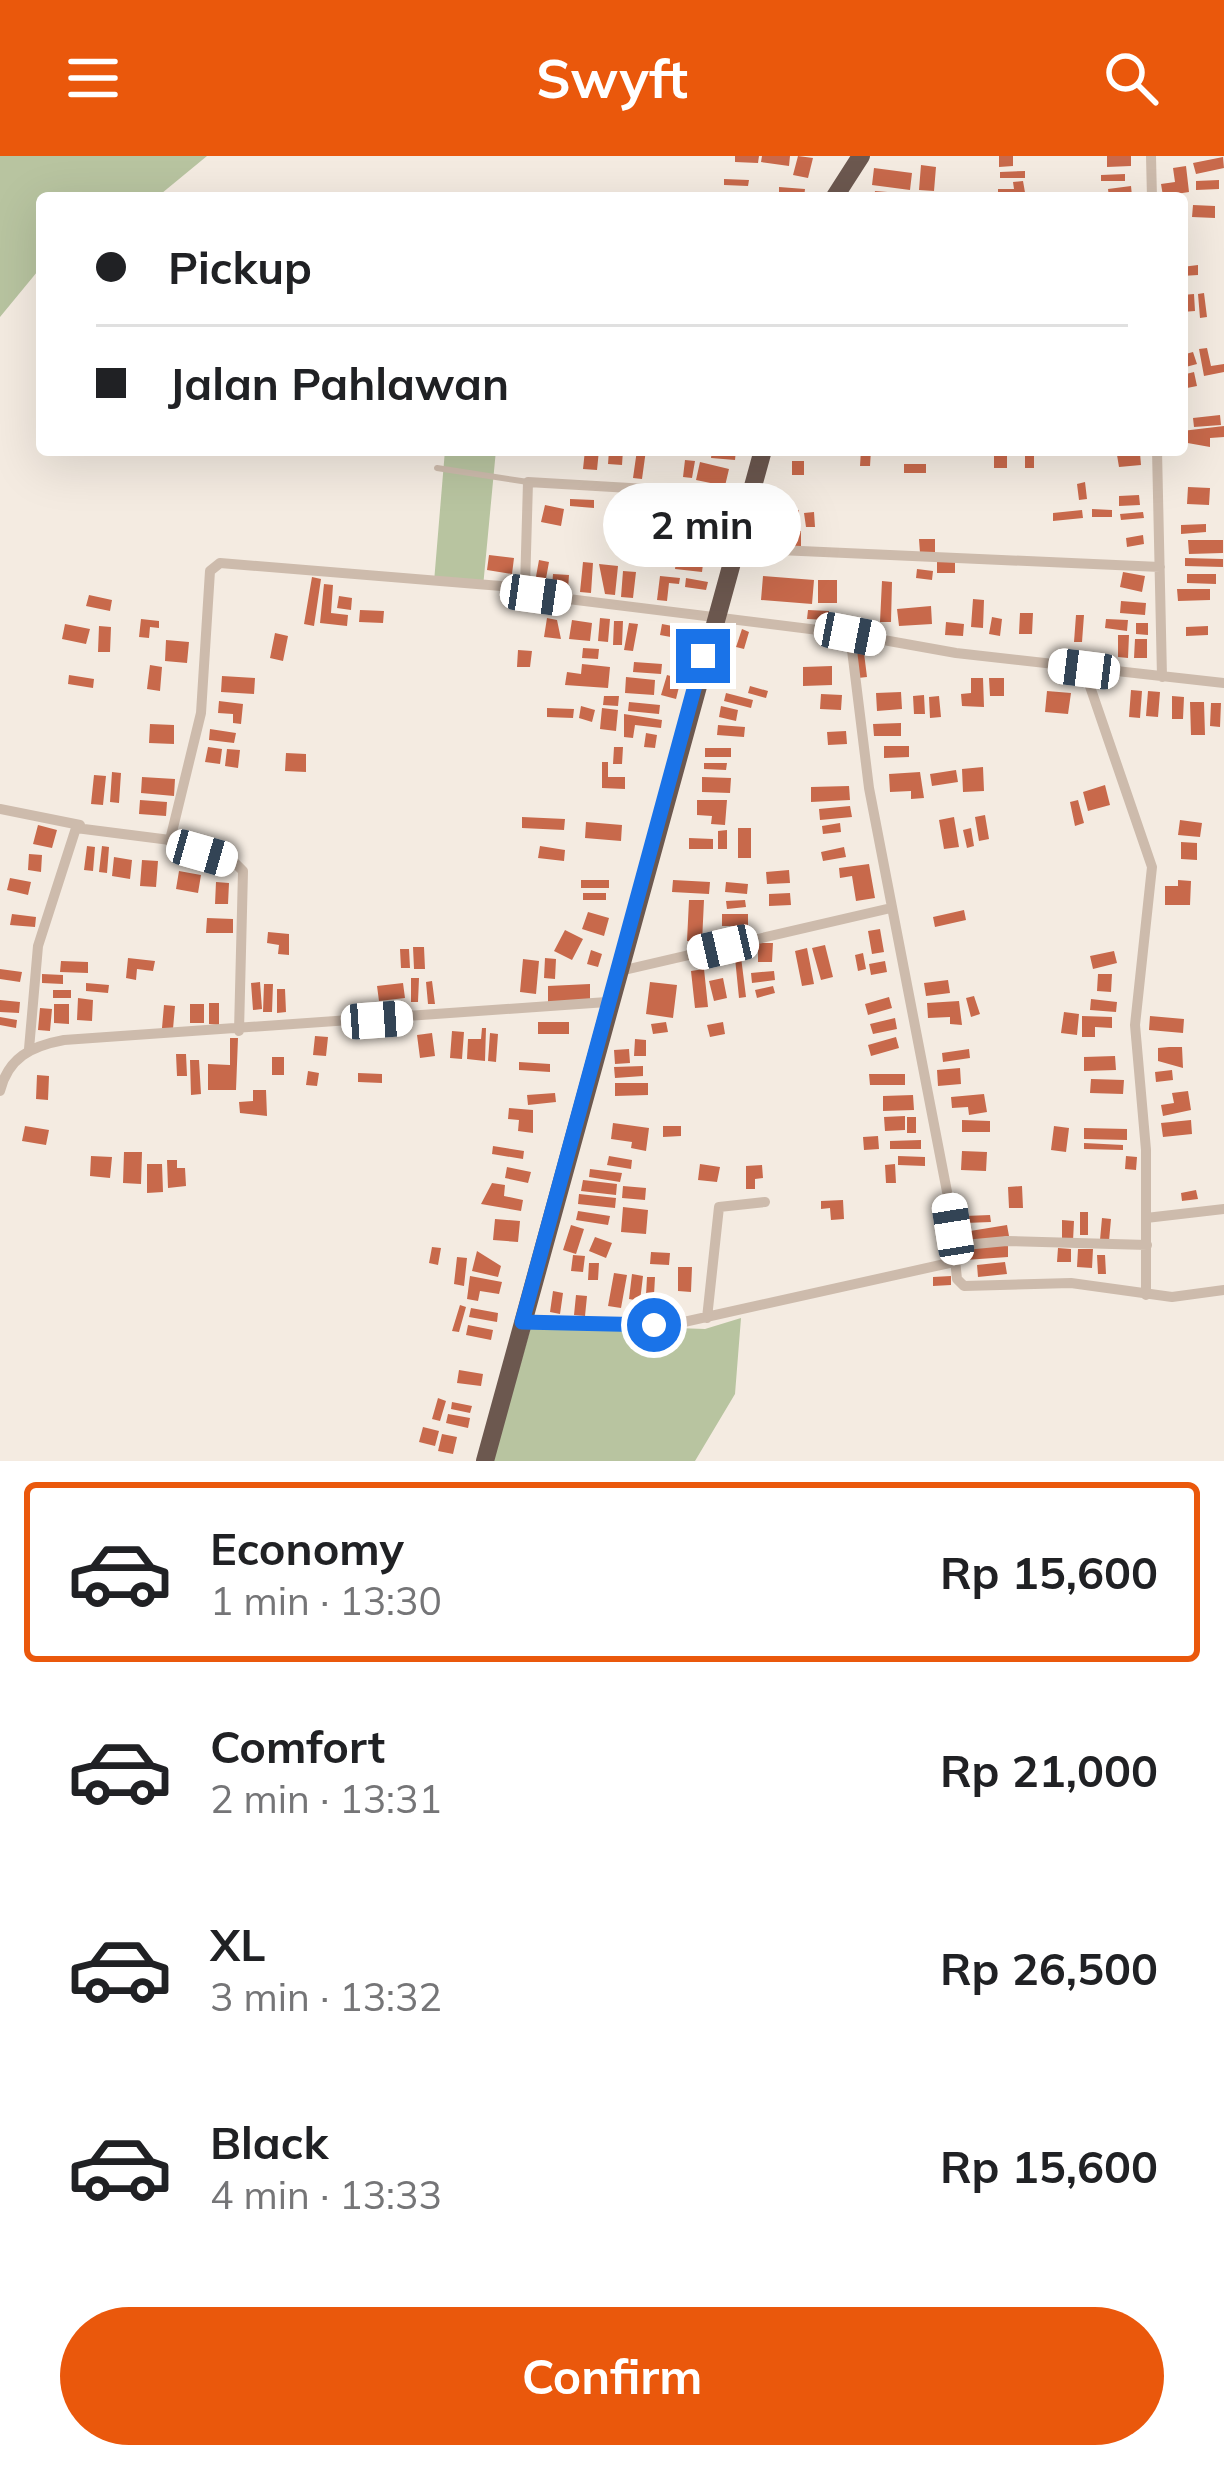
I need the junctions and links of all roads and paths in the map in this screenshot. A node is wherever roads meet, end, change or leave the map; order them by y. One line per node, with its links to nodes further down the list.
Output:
1 (861, 156): 3 (highway)
2 (1151, 156): 4 (street)
3 (838, 192)
4 (1152, 192)
5 (761, 456): 9 (highway)
6 (1157, 456): 11 (street)
7 (437, 468): 8 (lane)
8 (528, 482): 9 (street); 12 (street)
9 (749, 495): 10 (highway)
10 (735, 548): 11 (street); 13 (highway)
11 (1160, 567): 16 (street)
12 (525, 588): 13 (street); 20 (street)
13 (713, 619): 14 (street); 22 (highway)
14 (850, 634): 15 (street); 21 (street)
15 (1084, 669): 16 (street); 29 (street)
16 (1162, 677): 17 (street)
17 (1224, 683)
18 (0, 808): 19 (street)
19 (83, 826): 20 (street); 25 (street)
20 (170, 840): 24 (street)
21 (891, 908): 22 (street); 31 (street)
22 (617, 971): 23 (highway)
23 (607, 1002): 24 (street); 36 (highway)
24 (239, 1031): 25 (street)
25 (29, 1049): 26 (street)
26 (0, 1091)
27 (765, 1202): 35 (street)
28 (1224, 1210): 29 (street)
29 (1146, 1218): 30 (street)
30 (1147, 1245): 31 (street); 34 (street)
31 (954, 1246): 32 (street)
32 (954, 1262): 34 (street); 35 (street)
33 (1224, 1290): 34 (street)
34 (1146, 1295)
35 (707, 1318): 36 (street)
36 (522, 1322): 37 (highway)
37 (485, 1461)

